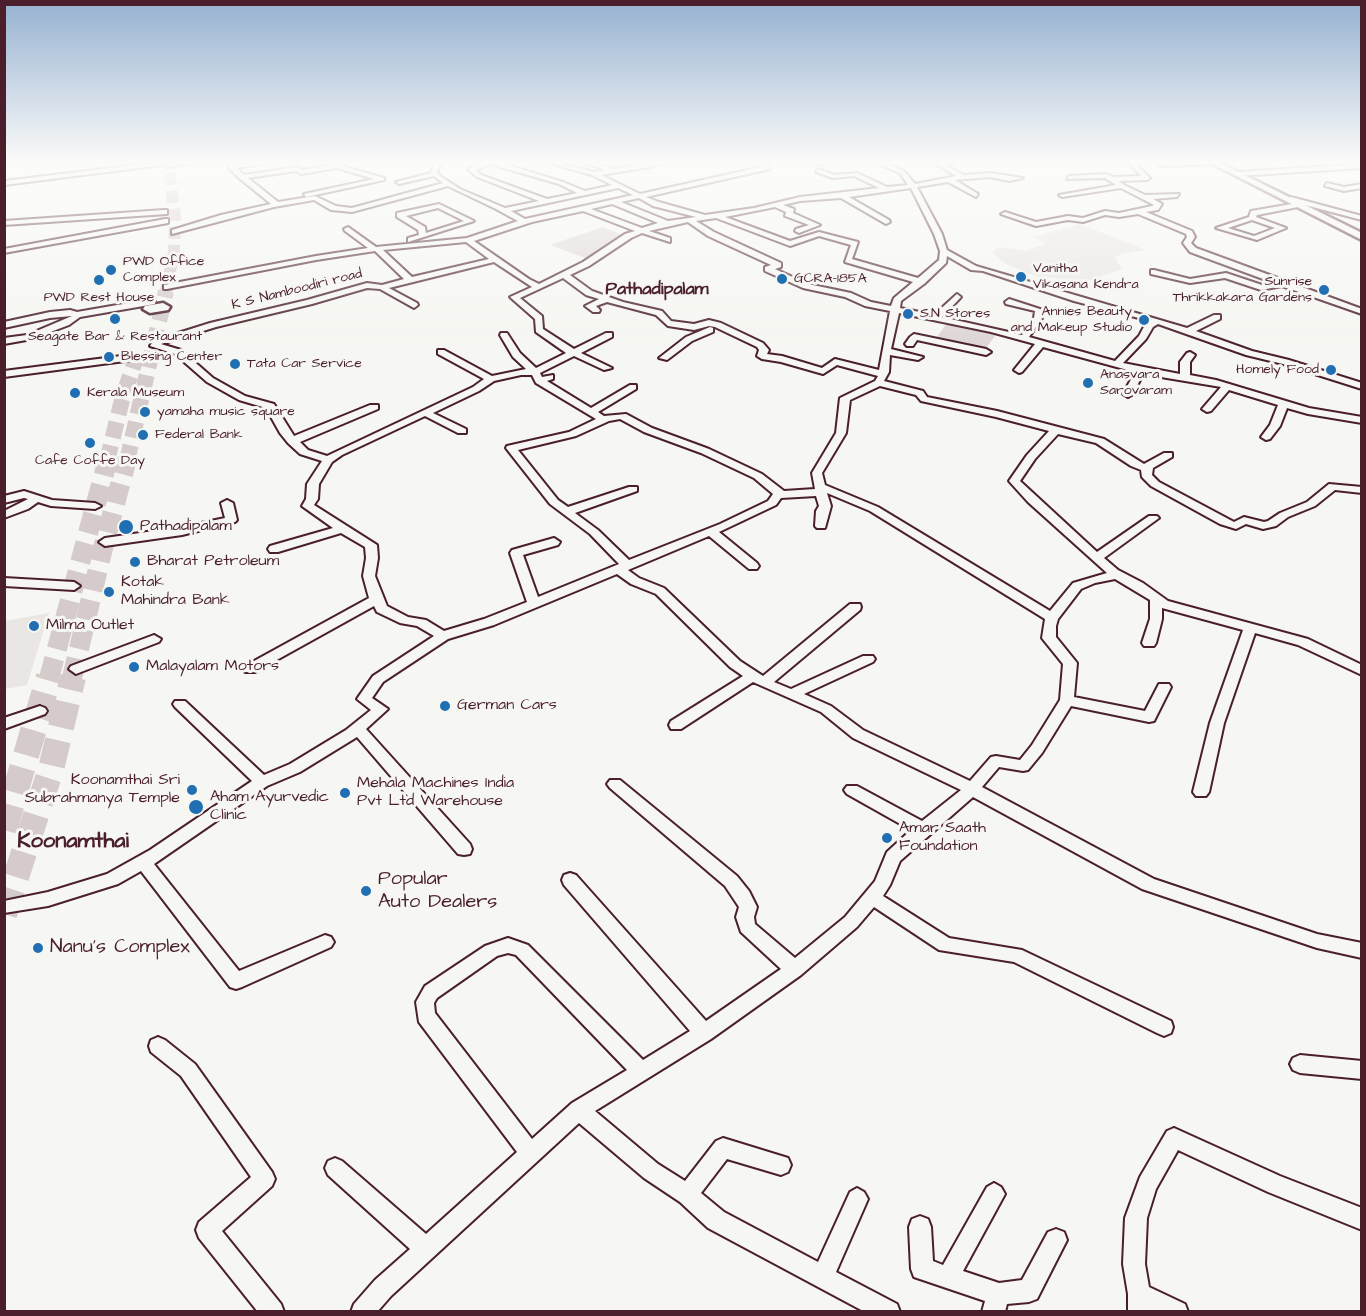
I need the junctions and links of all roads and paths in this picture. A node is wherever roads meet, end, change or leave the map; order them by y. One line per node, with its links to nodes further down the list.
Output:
1 (20, 222): 18 (street)
2 (139, 222): 30 (street)
3 (206, 222): 22 (street)
4 (412, 222): 23 (street)
5 (466, 222): 23 (street)
6 (523, 222): 26 (street)
7 (619, 222): 21 (street)
8 (662, 222): 19 (street)
9 (675, 222): 19 (street)
10 (693, 222): 45 (street)
11 (733, 222): 25 (street)
12 (809, 222): 25 (street)
13 (932, 222): 31 (street)
14 (1164, 222): 37 (street)
15 (1238, 222): 16 (street)
16 (1265, 222)
17 (1333, 222): 24 (street)
18 (4, 223)
19 (666, 224): 21 (street)
20 (348, 229): 29 (street)
21 (641, 231): 27 (street); 34 (street)
22 (175, 232)
23 (423, 236): 28 (street)
24 (1362, 237)
25 (775, 239): 36 (street)
26 (468, 240): 28 (street); 32 (street)
27 (667, 240)
28 (396, 246): 29 (street)
29 (376, 249): 35 (street); 47 (street)
30 (4, 251)
31 (944, 251): 36 (street); 50 (street)
32 (494, 260): 38 (street, K S Namboodiri road); 39 (street)
33 (1154, 272): 37 (street)
34 (564, 275): 39 (street); 41 (street)
35 (408, 278)
36 (921, 282): 45 (street)
37 (1283, 283): 46 (street)
38 (382, 287): 43 (street); 91 (street, K S Namboodiri road)
39 (539, 287): 63 (street)
40 (957, 297): 49 (street)
41 (607, 299): 44 (street); 52 (street)
42 (1009, 302): 57 (street)
43 (414, 305)
44 (596, 310)
45 (894, 310): 49 (street); 61 (street)
46 (1362, 312)
47 (77, 315): 51 (street); 58 (street)
48 (1217, 317): 53 (street)
49 (935, 319): 54 (street)
50 (1158, 321): 53 (street); 68 (street)
51 (4, 325)
52 (720, 327): 67 (street); 76 (street)
53 (1189, 331): 78 (street)
54 (999, 333): 57 (street); 59 (street)
55 (504, 335): 73 (street)
56 (609, 335): 63 (street)
57 (1023, 340): 60 (street)
58 (4, 341)
59 (910, 344)
60 (1040, 344): 68 (street); 70 (street)
61 (886, 351): 66 (street); 76 (street)
62 (441, 352): 75 (street)
63 (574, 353): 69 (street); 73 (street)
64 (1190, 355): 74 (street)
65 (137, 357): 72 (street)
66 (918, 357)
67 (664, 358)
68 (1117, 364): 71 (street)
69 (607, 368)
70 (1019, 370)
71 (1140, 371): 74 (street); 80 (street)
72 (4, 374)
73 (541, 376): 75 (street); 85 (street)
74 (1185, 376): 77 (street)
75 (491, 379): 84 (street)
76 (881, 379): 88 (street); 96 (street)
77 (1227, 386): 81 (street); 83 (street)
78 (1362, 386)
79 (633, 387): 85 (street)
80 (1128, 394)
81 (1283, 405): 87 (street); 90 (street)
82 (374, 407): 91 (street)
83 (1207, 409)
84 (424, 412): 89 (street); 93 (street)
85 (590, 413): 86 (street)
86 (605, 419): 98 (street); 103 (street)
87 (1362, 420)
88 (1056, 430): 94 (street); 112 (street)
89 (462, 431)
90 (1266, 437)
91 (292, 441): 93 (street)
92 (1168, 455): 94 (street)
93 (328, 460): 107 (street)
94 (1146, 468): 97 (street)
95 (633, 489): 103 (street)
96 (821, 490): 98 (street); 106 (street); 122 (street)
97 (1362, 490)
98 (783, 495): 108 (street)
99 (36, 498): 100 (street); 102 (street); 104 (street)
100 (4, 500)
101 (227, 503): 109 (street)
102 (95, 506)
103 (566, 512): 114 (street)
104 (4, 515)
105 (1153, 518): 112 (street)
106 (821, 526)
107 (342, 529): 111 (street); 118 (street)
108 (710, 531): 113 (street); 114 (street)
109 (105, 542)
110 (554, 542): 120 (street)
111 (274, 549)
112 (1097, 557): 115 (street)
113 (753, 566)
114 (624, 568): 120 (street); 131 (street)
115 (1114, 573): 119 (street); 122 (street)
116 (4, 582): 117 (street)
117 (74, 586)
118 (376, 599): 124 (street); 129 (street)
119 (1156, 599): 123 (street); 126 (street)
120 (533, 602): 124 (street)
121 (855, 607): 131 (street)
122 (1052, 618): 134 (street)
123 (1251, 627): 130 (street); 144 (street)
124 (443, 636): 139 (street)
125 (154, 639): 128 (street)
126 (1149, 643)
127 (868, 659): 133 (street)
128 (76, 669)
129 (250, 669)
130 (1362, 671)
131 (758, 679): 133 (street); 138 (street)
132 (1164, 687): 134 (street)
133 (794, 693): 143 (street)
134 (1067, 699): 143 (street)
135 (180, 704): 140 (street)
136 (40, 711): 137 (street)
137 (4, 724)
138 (676, 725)
139 (358, 729): 140 (street); 146 (street)
140 (262, 782): 147 (street)
141 (615, 784): 153 (street)
142 (852, 790): 145 (street)
143 (971, 790): 145 (street); 152 (street)
144 (1201, 792)
145 (923, 829): 149 (street)
146 (464, 849)
147 (144, 863): 150 (street); 151 (street)
148 (570, 880): 155 (street)
149 (872, 897): 153 (street); 154 (street)
150 (7, 908)
151 (325, 942)
152 (1362, 951)
153 (795, 969): 155 (street)
154 (1164, 1027)
155 (704, 1033): 159 (street)
156 (158, 1046): 175 (street)
157 (1300, 1064): 158 (street)
158 (1362, 1070)
159 (642, 1072): 160 (street); 161 (street)
160 (579, 1110): 161 (street); 165 (street)
161 (531, 1154): 170 (street)
162 (781, 1165): 165 (street)
163 (335, 1168): 170 (street)
164 (994, 1194): 172 (street)
165 (687, 1195): 171 (street)
166 (857, 1199): 171 (street)
167 (1362, 1219): 174 (street)
168 (920, 1227): 172 (street)
169 (1056, 1240): 173 (street)
170 (426, 1249): 176 (street)
171 (823, 1276): 177 (street)
172 (948, 1277): 173 (street)
173 (996, 1303)
174 (1139, 1303): 178 (street)
175 (273, 1311)
176 (362, 1311)
177 (888, 1311)
178 (1177, 1311)

